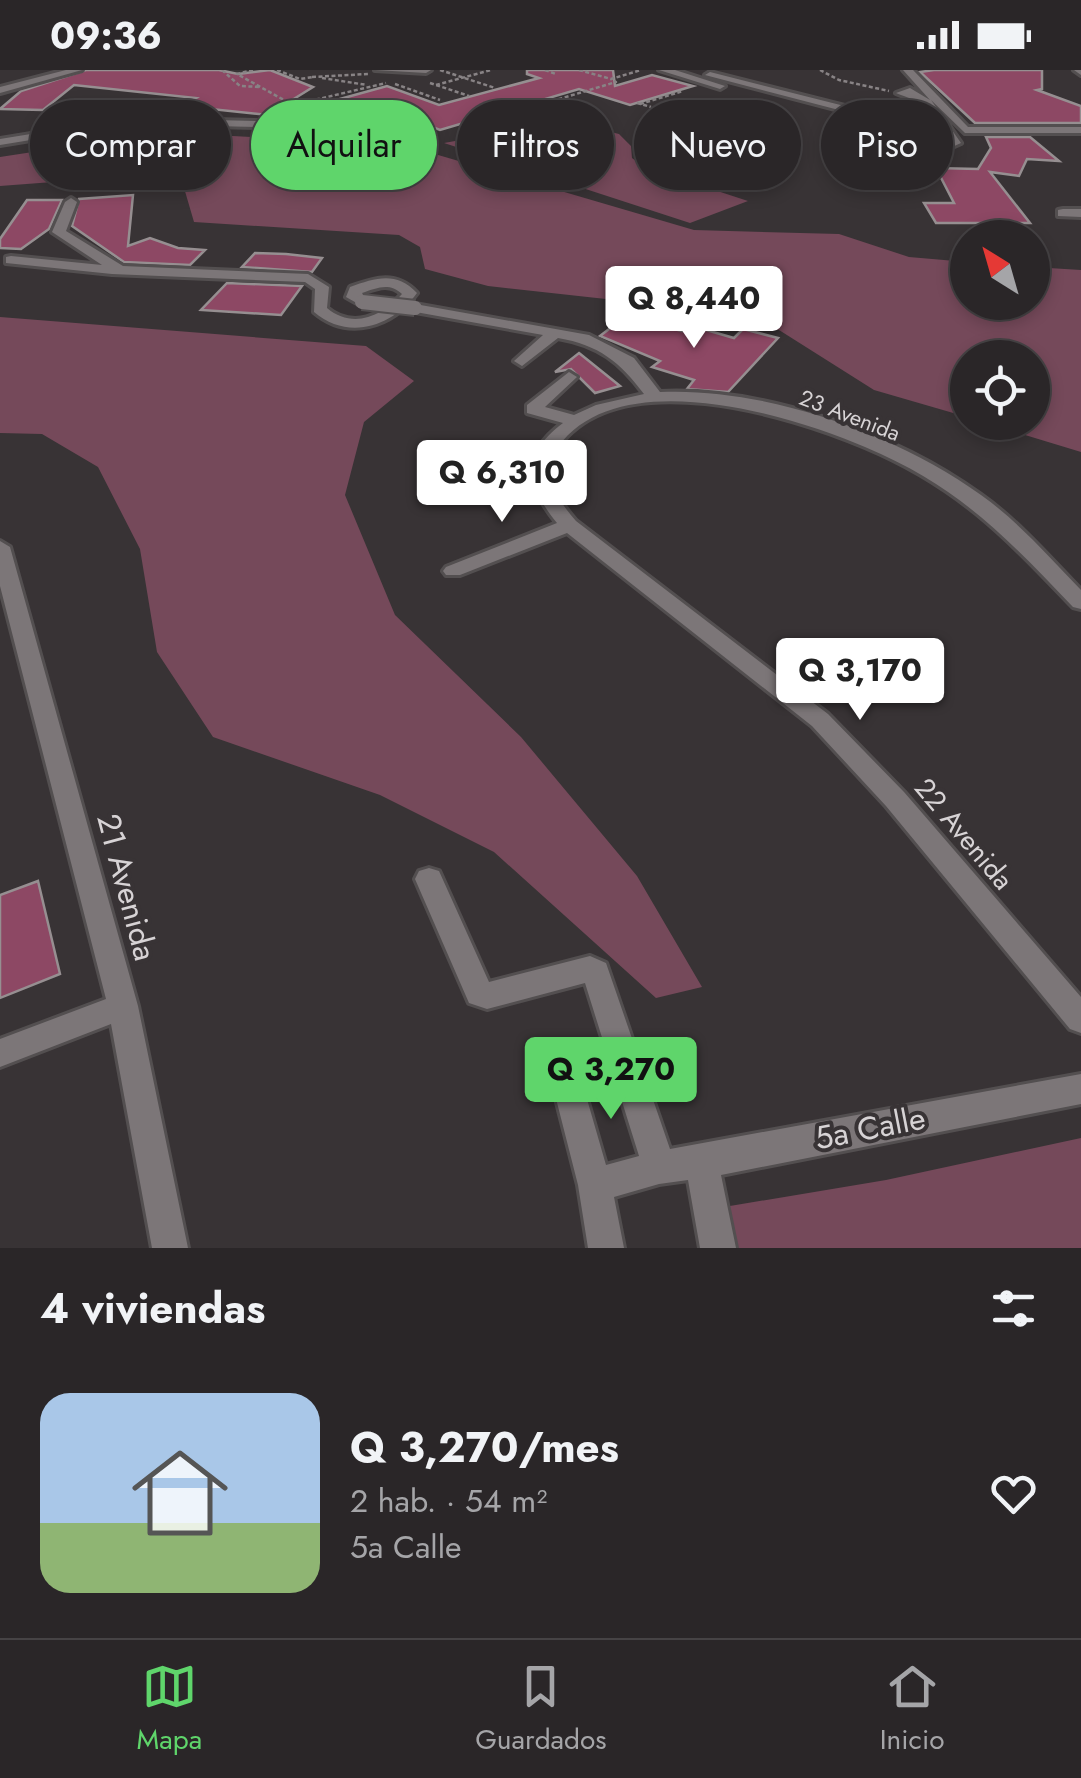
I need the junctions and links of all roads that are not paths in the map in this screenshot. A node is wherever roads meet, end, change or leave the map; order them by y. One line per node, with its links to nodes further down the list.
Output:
1 (77, 70): 10 (street)
2 (380, 70): 3 (street)
3 (426, 70)
4 (664, 70): 12 (street)
5 (689, 70): 9 (street)
6 (724, 70): 9 (street); 16 (street)
7 (908, 70): 18 (street)
8 (18, 75): 10 (street)
9 (710, 75): 15 (street)
10 (34, 81): 11 (street)
11 (0, 83)
12 (720, 86)
13 (913, 100): 14 (street)
14 (922, 100)
15 (821, 101)
16 (821, 101)
17 (251, 124): 21 (street)
18 (1081, 130)
19 (1049, 136): 20 (street)
20 (953, 137): 22 (street)
21 (0, 142)
22 (953, 144)
23 (71, 202): 26 (street)
24 (1081, 213): 25 (street)
25 (1063, 214)
26 (59, 232): 27 (street); 28 (street)
27 (6, 263): 28 (street)
28 (120, 270): 29 (street, bridge)
29 (554, 332): 30 (street); 32 (street)
30 (522, 361)
31 (569, 377): 33 (street)
32 (654, 397): 33 (street, 23 Avenida); 37 (street, 23 Avenida)
33 (575, 421): 34 (street)
34 (562, 519): 36 (street); 40 (street, 22 Avenida)
35 (0, 547): 39 (street, 21 Avenida)
36 (453, 572)
37 (1081, 602)
38 (429, 878): 45 (street)
39 (123, 1006): 41 (street); 47 (street, 21 Avenida)
40 (1081, 1019)
41 (0, 1053)
42 (566, 1072): 46 (street)
43 (1081, 1089): 44 (street, 5a Calle)
44 (702, 1162): 45 (street, 5a Calle); 49 (street)
45 (659, 1167): 46 (street, 5a Calle)
46 (594, 1185): 48 (street)
47 (170, 1248)
48 (606, 1248)
49 (718, 1248)

